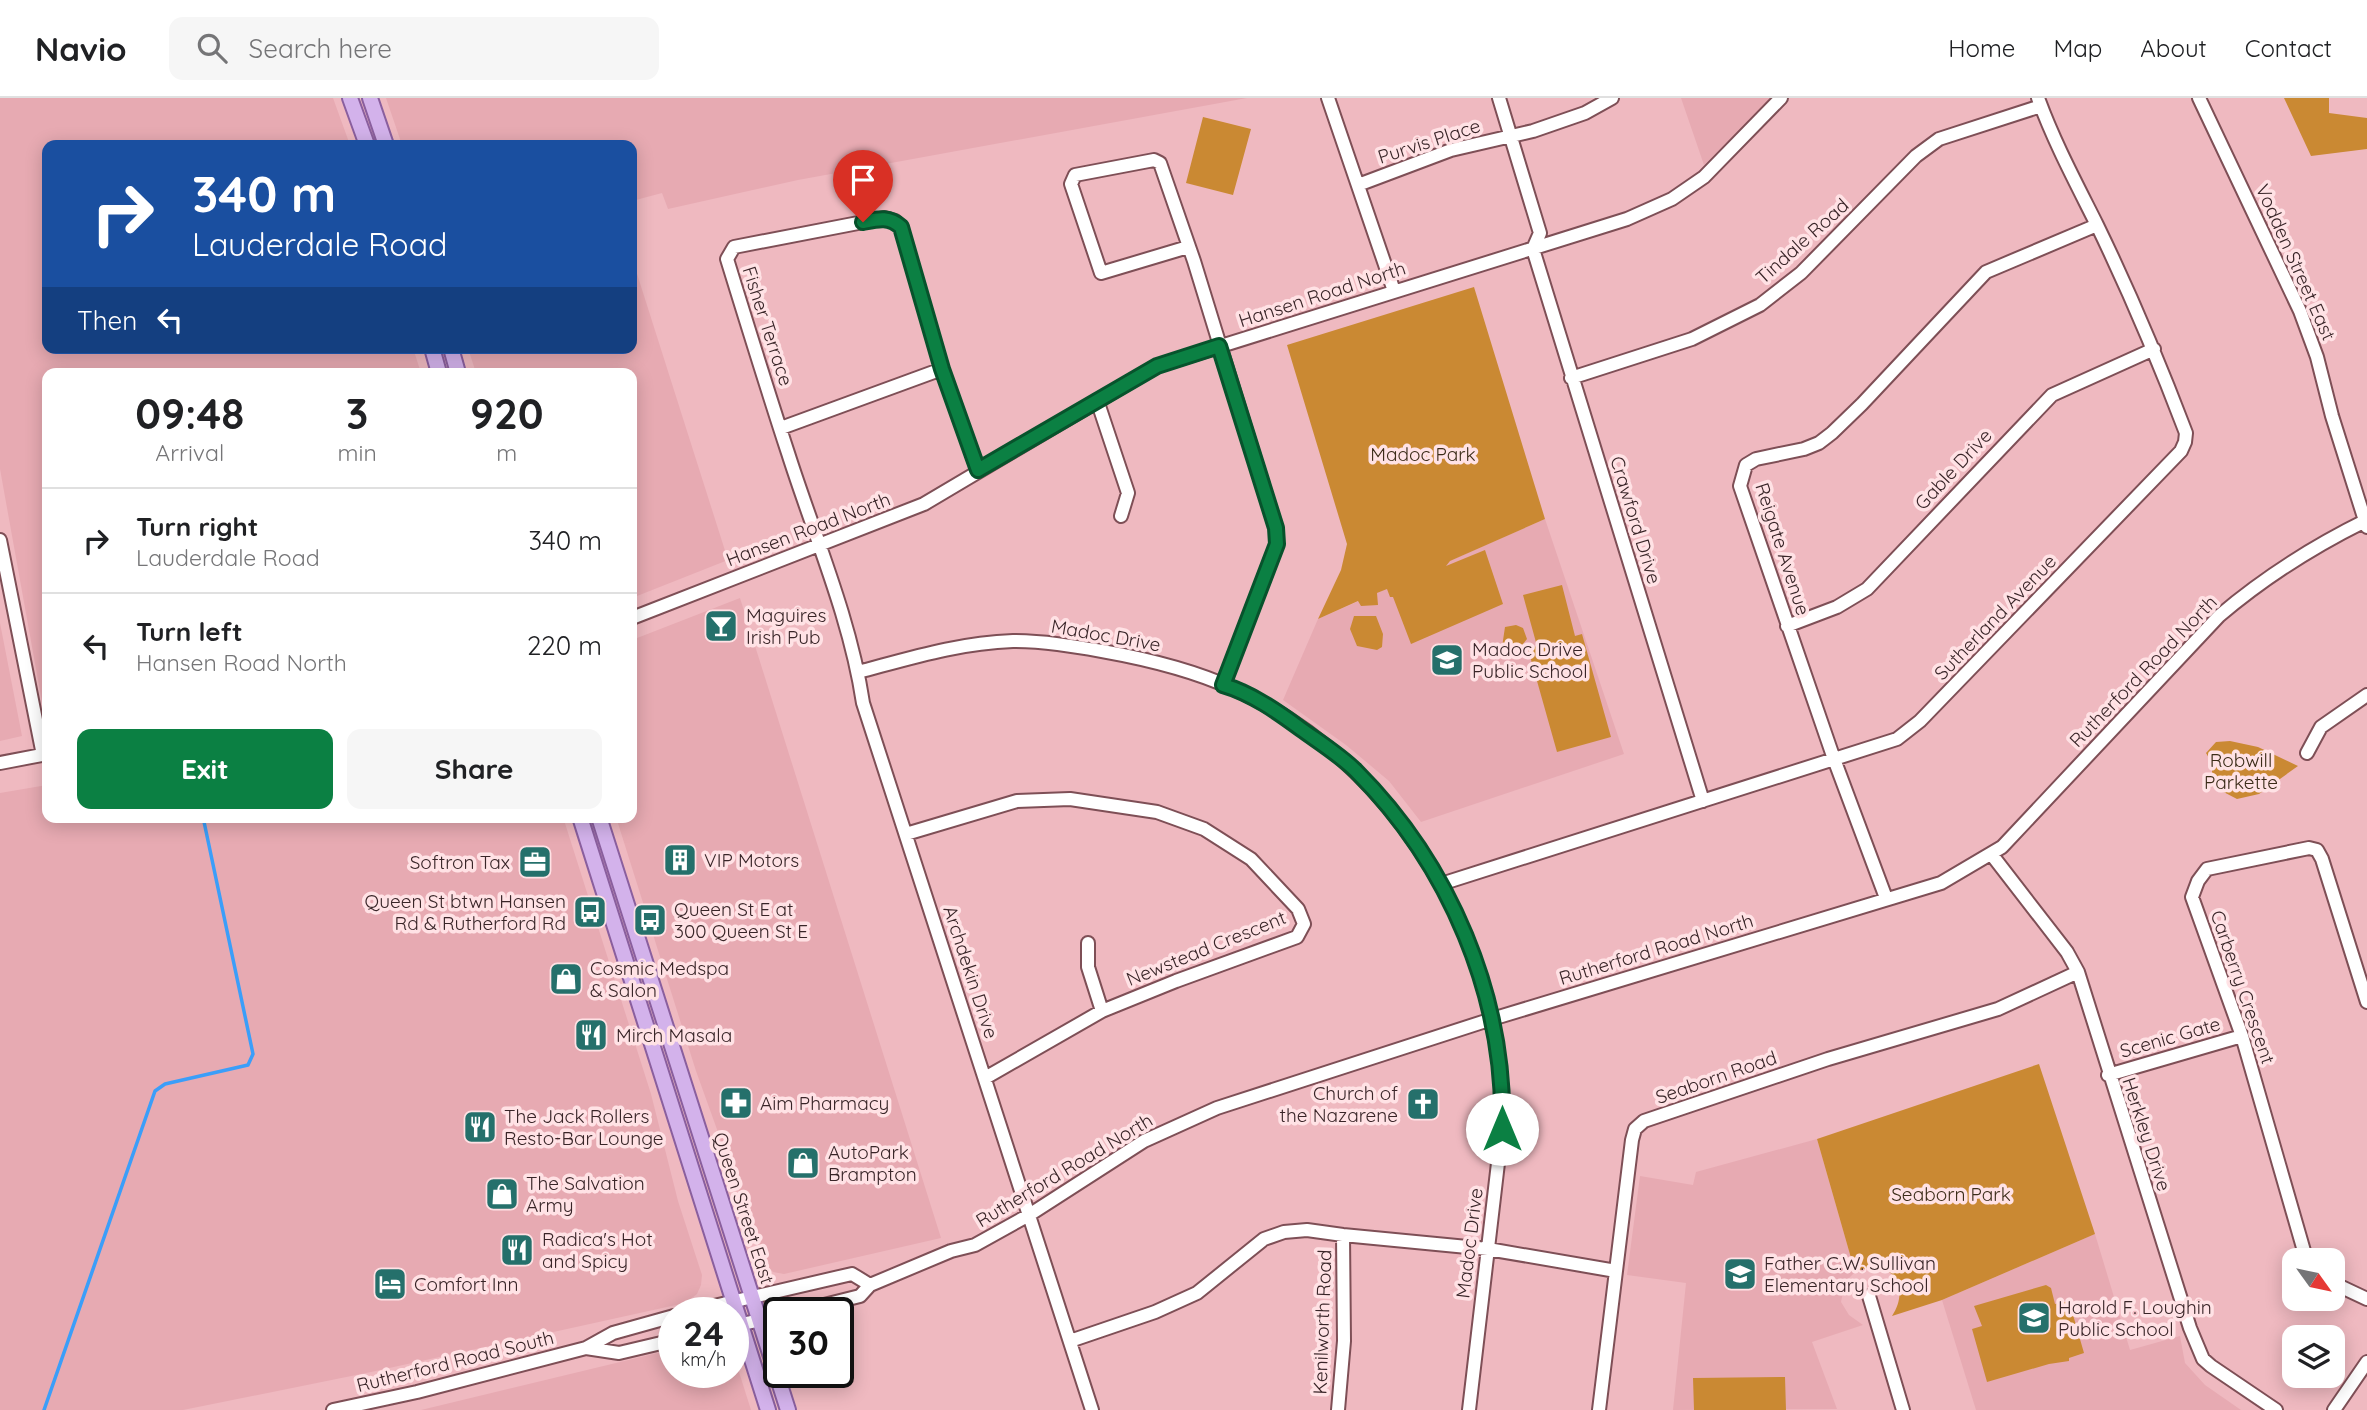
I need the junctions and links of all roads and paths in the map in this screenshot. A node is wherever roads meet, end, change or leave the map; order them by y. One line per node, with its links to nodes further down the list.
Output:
1 (350, 98): 10 (main road)
2 (370, 98): 11 (main road)
3 (1328, 98): 12 (street, Purvis Place)
4 (1499, 98): 9 (street)
5 (1612, 98): 9 (street, Purvis Place)
6 (1781, 98): 15 (street, Hansen Road North)
7 (2199, 98): 25 (street, Vodden Street East)
8 (2039, 102): 13 (street, Sutherland Avenue); 20 (street, Tindale Road)
9 (1512, 136): 12 (street, Purvis Place); 15 (street)
10 (365, 140)
11 (384, 140)
12 (1358, 185): 16 (street, Purvis Place)
13 (2097, 225): 18 (street, Sutherland Avenue); 29 (street, Reigate Avenue)
14 (1188, 247): 14 (street); 17 (street)
15 (1533, 249): 16 (street, Hansen Road North); 20 (street, Crawford Drive)
16 (1394, 291): 17 (street, Hansen Road North)
17 (1219, 346): 21 (street, Hansen Road North); 31 (street)
18 (2154, 349): 29 (street, Gable Drive); 36 (street, Sutherland Avenue)
19 (942, 369): 22 (street); 22 (street, Fisher Terrace); 23 (street, Fisher Terrace)
20 (1571, 378): 38 (street, Crawford Drive)
21 (1097, 400): 23 (street, Hansen Road North); 24 (street)
22 (780, 428): 27 (street, Fisher Terrace)
23 (978, 470): 27 (street, Hansen Road North)
24 (1121, 516)
25 (2366, 522): 42 (street, Rutherford Road North)
26 (0, 540): 33 (street)
27 (820, 545): 28 (street, Hansen Road North); 30 (street, Archdekin Drive)
28 (637, 616)
29 (1787, 626): 36 (street, Reigate Avenue)
30 (858, 672): 31 (street, Madoc Drive); 41 (street, Archdekin Drive)
31 (1223, 685): 43 (street, Madoc Drive)
32 (2367, 695): 34 (street)
33 (42, 740)
34 (2307, 753)
35 (42, 755): 37 (street)
36 (1834, 759): 38 (street, Sutherland Avenue); 44 (street, Reigate Avenue)
37 (0, 764)
38 (1703, 801): 43 (street, Sutherland Avenue)
39 (582, 823): 61 (main road, Queen Street East)
40 (601, 823): 62 (main road, Queen Street East)
41 (906, 834): 48 (street, Newstead Crescent); 52 (street, Archdekin Drive)
42 (1992, 855): 44 (street, Rutherford Road North); 46 (street, Herkley Drive)
43 (1441, 884): 49 (street, Madoc Drive)
44 (1886, 898): 49 (street, Rutherford Road North)
45 (1088, 943): 48 (street)
46 (2078, 972): 51 (street, Herkley Drive); 57 (street, Seaborn Road)
47 (2367, 1003): 50 (street, Carberry Crescent)
48 (1101, 1011): 52 (street, Newstead Crescent)
49 (1492, 1019): 53 (street, Rutherford Road North); 56 (street, Madoc Drive)
50 (2242, 1037): 51 (street, Scenic Gate); 55 (street, Carberry Crescent)
51 (2108, 1075): 83 (street, Herkley Drive)
52 (985, 1078): 53 (street, Archdekin Drive)
53 (1029, 1215): 58 (street, Rutherford Road North); 70 (street, Archdekin Drive)
54 (1343, 1235): 56 (street); 70 (street); 79 (street, Kenilworth Road)
55 (2303, 1248)
56 (1488, 1249): 57 (street); 80 (street, Madoc Drive)
57 (1616, 1271): 81 (street, Seaborn Road)
58 (870, 1285): 62 (street); 64 (street, Rutherford Road North)
59 (2345, 1289): 65 (street)
60 (1869, 1296): 82 (street)
61 (731, 1297)
62 (752, 1297): 63 (street); 68 (main road, Queen Street East)
63 (749, 1298)
64 (854, 1298)
65 (2367, 1299)
66 (658, 1320): 72 (street, Rutherford Road South)
67 (763, 1320): 68 (street)
68 (760, 1321): 69 (street); 77 (main road, Queen Street East)
69 (749, 1323)
70 (1070, 1341): 78 (street, Archdekin Drive)
71 (658, 1344): 72 (street, Rutherford Road South)
72 (586, 1348): 75 (street, Rutherford Road South)
73 (749, 1358): 76 (main road, Queen Street East)
74 (2367, 1362): 84 (street)
75 (333, 1410)
76 (768, 1410)
77 (788, 1410)
78 (1092, 1410)
79 (1338, 1410)
80 (1469, 1410)
81 (1598, 1410)
82 (1903, 1410)
83 (2276, 1410)
84 (2334, 1410)

